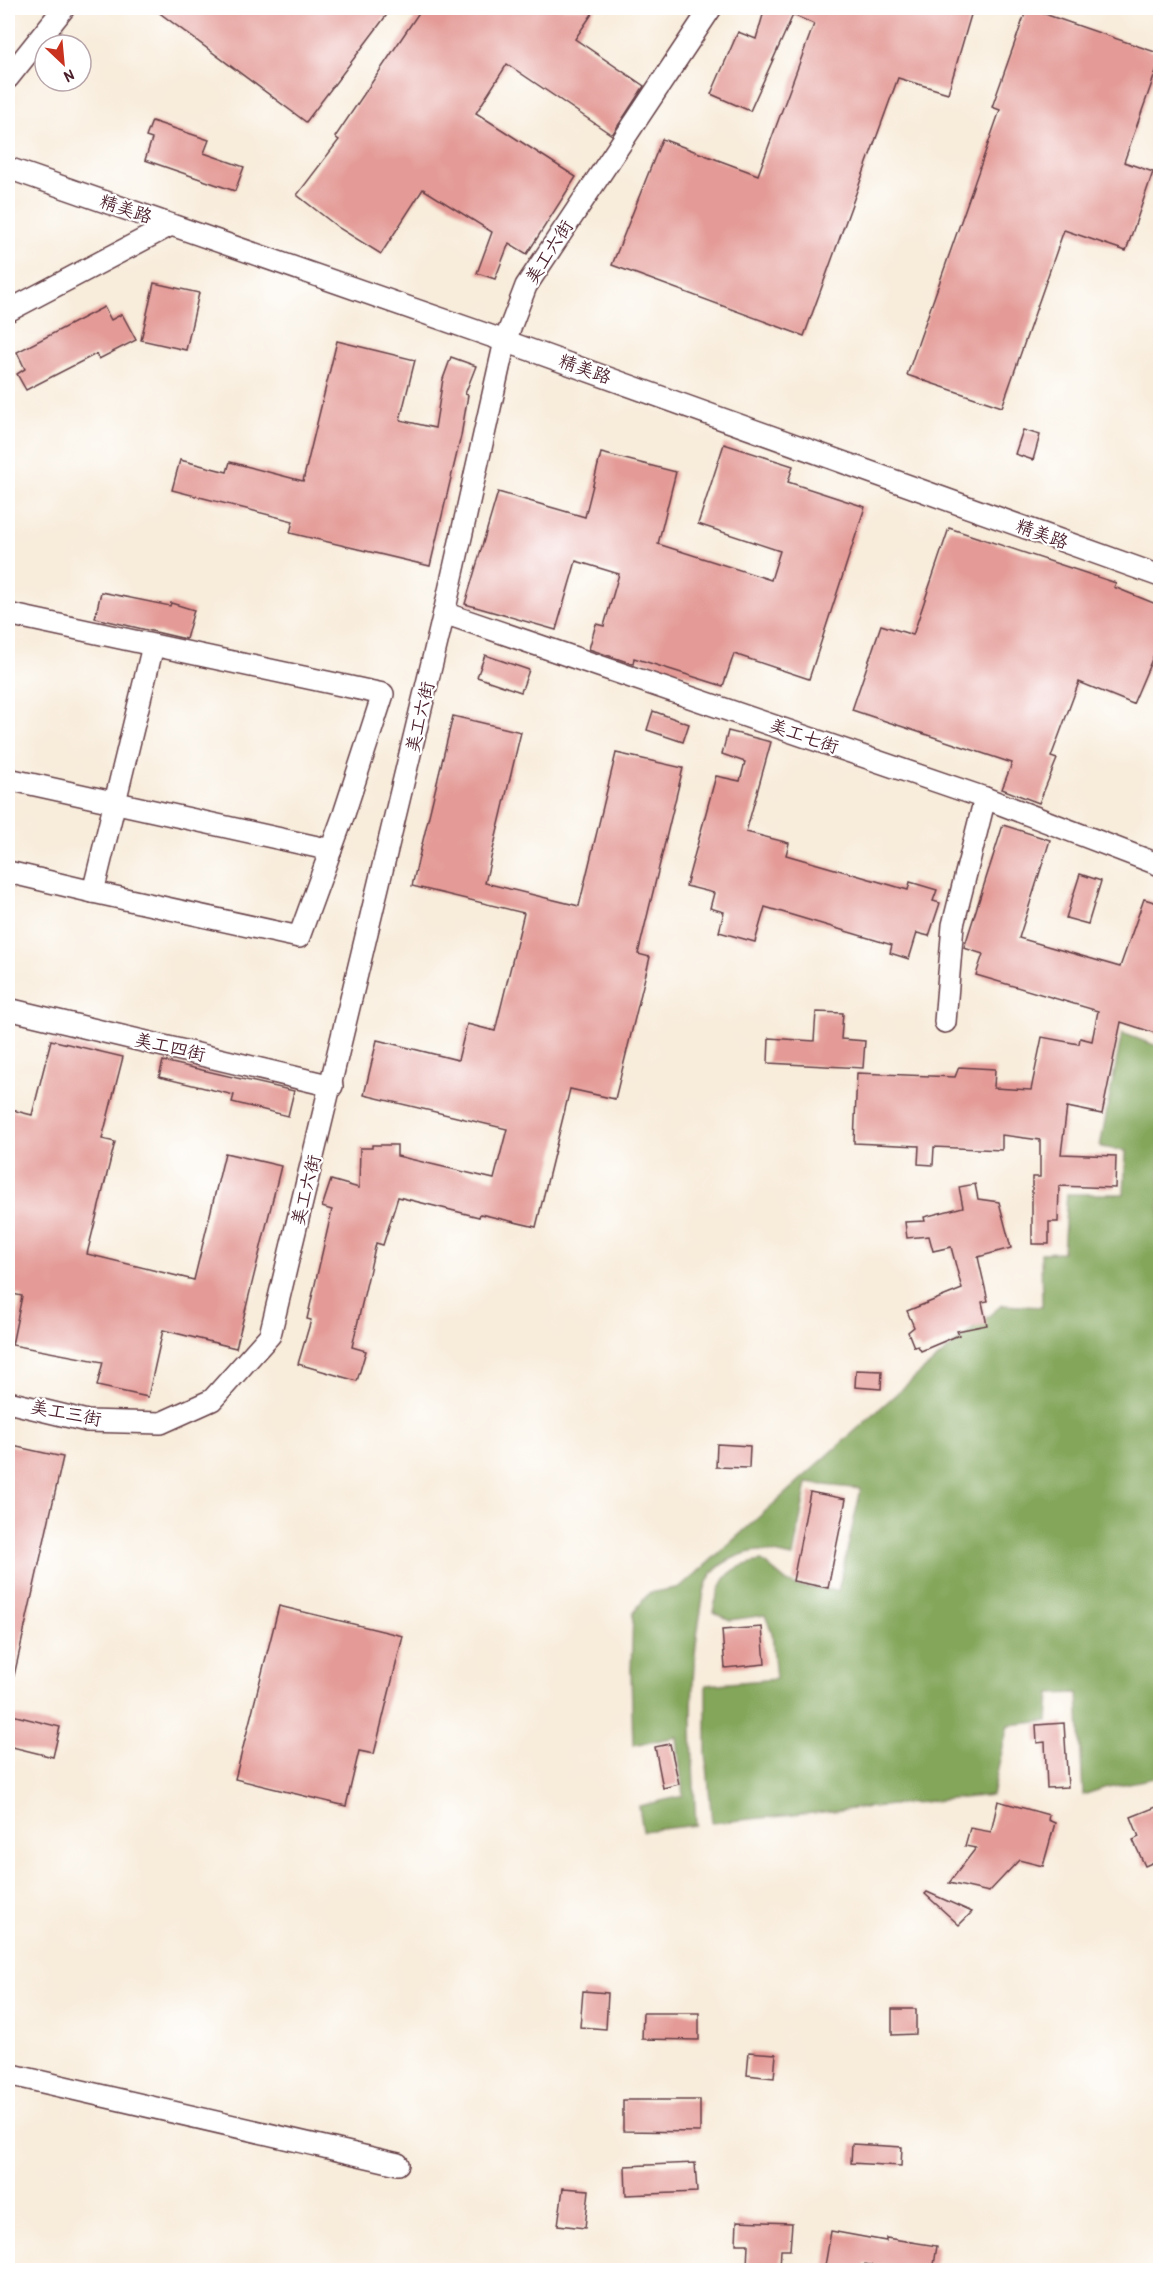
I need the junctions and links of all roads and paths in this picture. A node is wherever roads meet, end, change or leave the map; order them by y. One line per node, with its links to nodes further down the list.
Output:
1 (64, 8): 3 (street)
2 (711, 8): 7 (street, 美工六街)
3 (8, 78)
4 (8, 168): 5 (street, 精美路)
5 (171, 225): 6 (street); 7 (street, 精美路)
6 (8, 310)
7 (505, 340): 8 (street, 精美路); 9 (street, 美工六街)
8 (1161, 576)
9 (444, 613): 13 (street, 美工七街); 21 (street, 美工六街)
10 (8, 614): 11 (street)
11 (153, 646): 14 (street); 15 (street)
12 (8, 779): 14 (street)
13 (985, 798): 16 (street, 美工七街); 20 (street)
14 (114, 802): 15 (street); 18 (street)
15 (331, 850): 18 (street)
16 (1161, 865)
17 (8, 872): 18 (street)
18 (93, 892)
19 (8, 1008): 21 (street, 美工四街)
20 (945, 1022)
21 (332, 1086): 23 (street, 美工六街)
22 (8, 1402): 23 (street, 美工三街)
23 (161, 1423)
24 (8, 2074): 25 (street)
25 (398, 2164)

